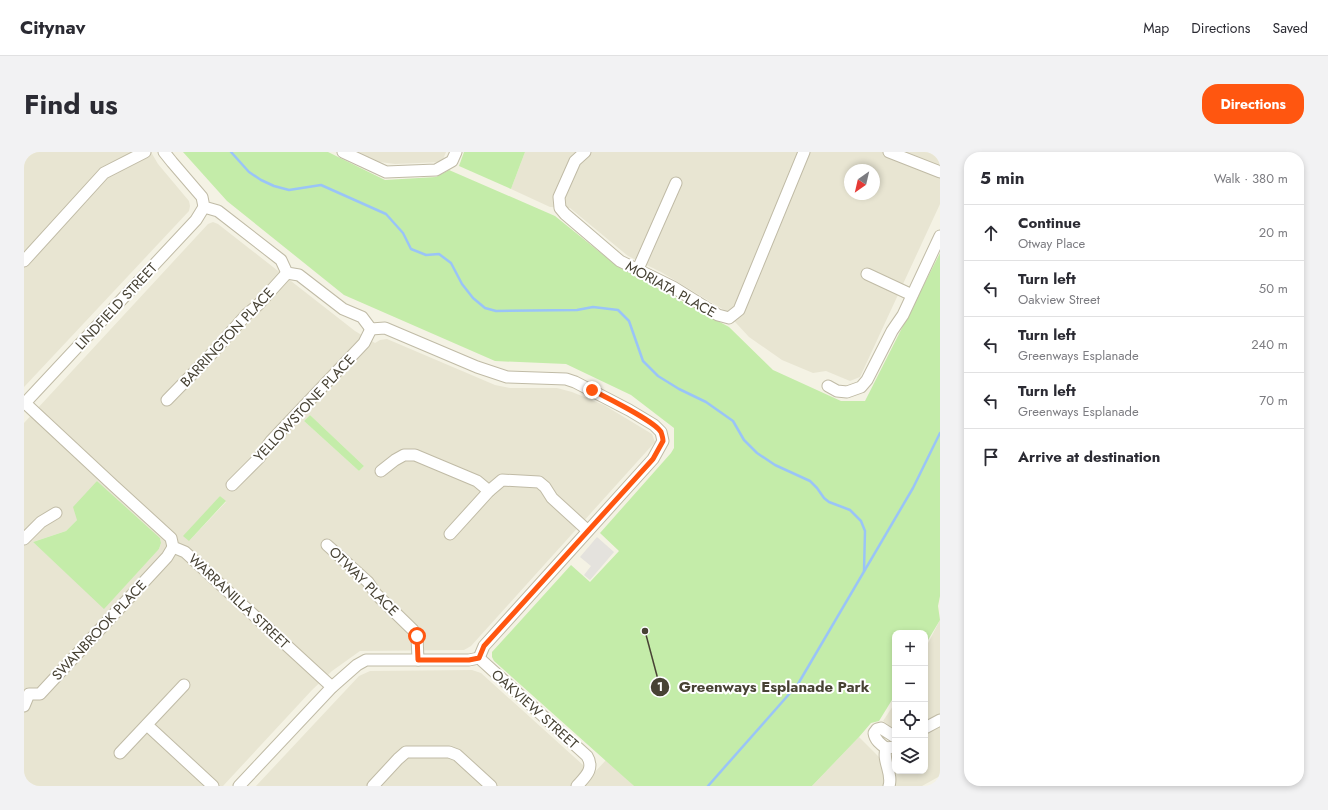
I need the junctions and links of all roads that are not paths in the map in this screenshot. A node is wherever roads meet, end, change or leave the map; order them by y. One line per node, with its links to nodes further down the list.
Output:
1 (144, 152): 12 (street)
2 (164, 152): 10 (street)
3 (343, 152): 4 (street)
4 (456, 152)
5 (585, 152): 13 (street, MORIATA PLACE)
6 (804, 152): 13 (street, MORIATA PLACE)
7 (890, 152): 8 (street)
8 (940, 172)
9 (676, 183): 13 (street)
10 (204, 207): 14 (street); 20 (street, LINDFIELD STREET)
11 (940, 236): 16 (street)
12 (24, 262)
13 (638, 269)
14 (287, 273): 17 (street); 19 (street, BARRINGTON PLACE)
15 (867, 274): 16 (street)
16 (912, 295): 18 (street)
17 (372, 329): 22 (street, YELLOWSTONE PLACE); 25 (street)
18 (828, 386)
19 (167, 400)
20 (25, 403): 29 (street, WARRANILLA STREET)
21 (381, 471): 23 (street)
22 (232, 485)
23 (489, 491): 25 (street); 26 (street)
24 (56, 513): 27 (street)
25 (587, 530): 30 (street)
26 (450, 534)
27 (24, 539)
28 (326, 545): 31 (street, OTWAY PLACE)
29 (173, 547): 33 (street, WARRANILLA STREET); 34 (street, SWANBROOK PLACE)
30 (479, 658): 31 (street, OAKVIEW STREET); 46 (street, OAKVIEW STREET)
31 (418, 660): 33 (street, OAKVIEW STREET)
32 (184, 685): 37 (street)
33 (332, 688): 43 (street, OAKVIEW STREET)
34 (26, 691): 35 (street, SWANBROOK PLACE)
35 (24, 706)
36 (940, 720): 38 (street)
37 (146, 725): 41 (street); 42 (street)
38 (928, 726)
39 (892, 734): 40 (street)
40 (891, 747): 47 (street)
41 (120, 753)
42 (213, 786)
43 (239, 786)
44 (373, 786): 45 (street)
45 (491, 786)
46 (577, 786)
47 (889, 786)

